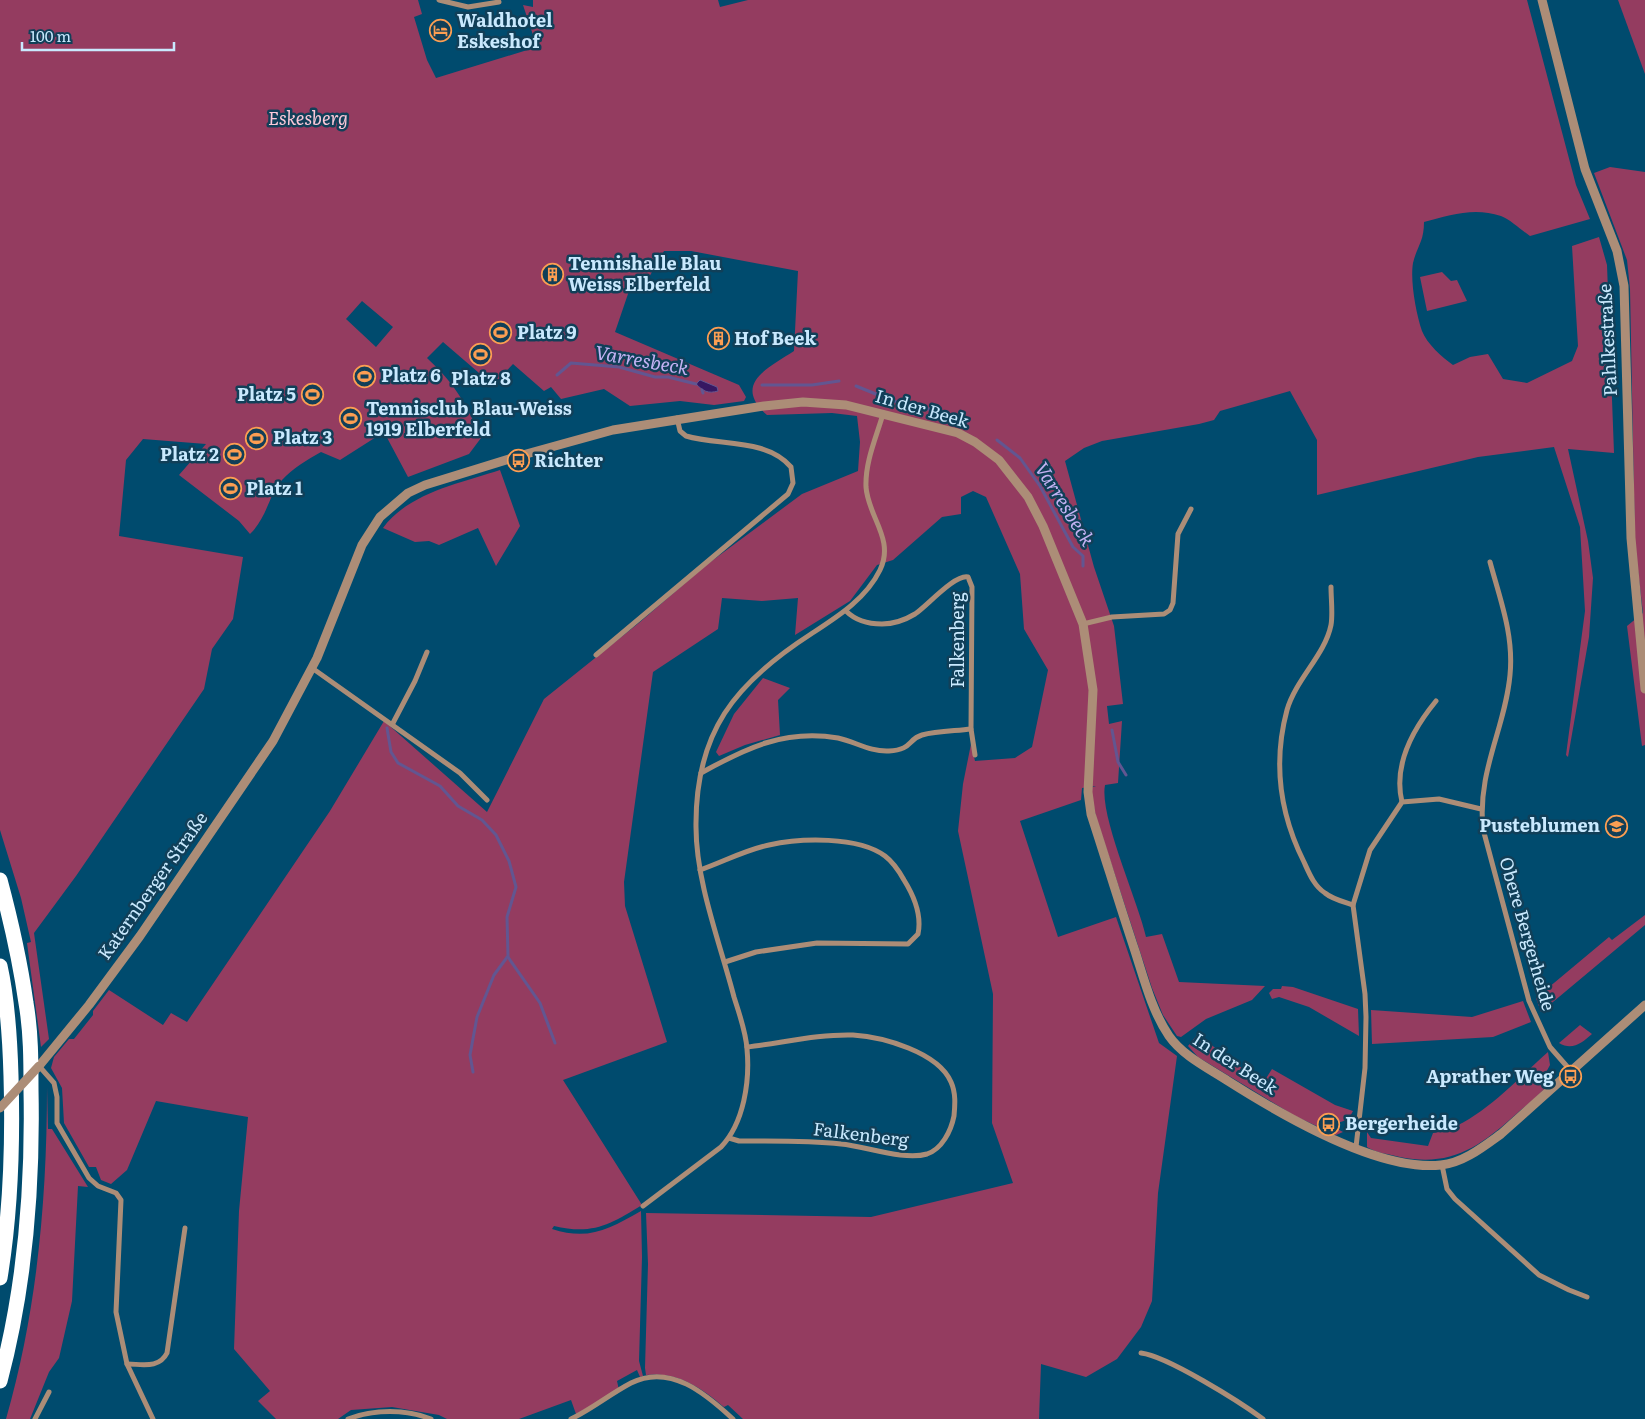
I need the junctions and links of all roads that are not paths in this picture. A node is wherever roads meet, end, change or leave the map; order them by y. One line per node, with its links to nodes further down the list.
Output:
1 (439, 0): 3 (street)
2 (1542, 0): 15 (street, Pahlkestraße)
3 (499, 2)
4 (883, 414): 5 (street, In der Beek); 10 (street); 11 (street, In der Beek)
5 (677, 418): 7 (street, In der Beek); 13 (street)
6 (1191, 509): 11 (street)
7 (374, 525): 14 (street, Katernberger Straße)
8 (1490, 562): 23 (street, Obere Bergerheide)
9 (1331, 587): 26 (street)
10 (846, 611): 18 (street, Falkenberg); 20 (street)
11 (1083, 624): 35 (street, In der Beek)
12 (427, 652): 17 (street)
13 (596, 655)
14 (312, 668): 17 (street); 31 (street, Katernberger Straße)
15 (1645, 689)
16 (1436, 701): 22 (street)
17 (393, 723): 21 (street)
18 (971, 729): 19 (street, Falkenberg); 20 (street)
19 (975, 755)
20 (701, 773): 24 (street)
21 (487, 800)
22 (1402, 802): 23 (street); 26 (street)
23 (1481, 809): 32 (street, Obere Bergerheide)
24 (700, 870): 27 (street); 27 (street)
25 (0, 880): 43 (highway)
26 (1353, 905): 35 (street)
27 (725, 962): 30 (street)
28 (0, 966): 39 (highway)
29 (1645, 1005): 32 (street, In der Beek)
30 (748, 1048): 34 (street); 34 (street, Falkenberg)
31 (39, 1066): 33 (street, Katernberger Straße, bridge); 42 (street)
32 (1571, 1071): 36 (street, In der Beek)
33 (0, 1108)
34 (729, 1138): 37 (street)
35 (1356, 1147): 36 (street, In der Beek)
36 (1442, 1165): 40 (street)
37 (643, 1206)
38 (185, 1228): 42 (street)
39 (0, 1278)
40 (1587, 1296)
41 (1141, 1353): 51 (street)
42 (127, 1364): 46 (street)
43 (0, 1381)
44 (49, 1392): 45 (street)
45 (35, 1419)
46 (152, 1419)
47 (348, 1419): 48 (street)
48 (431, 1419)
49 (571, 1419): 50 (street)
50 (734, 1419)
51 (1263, 1419)

